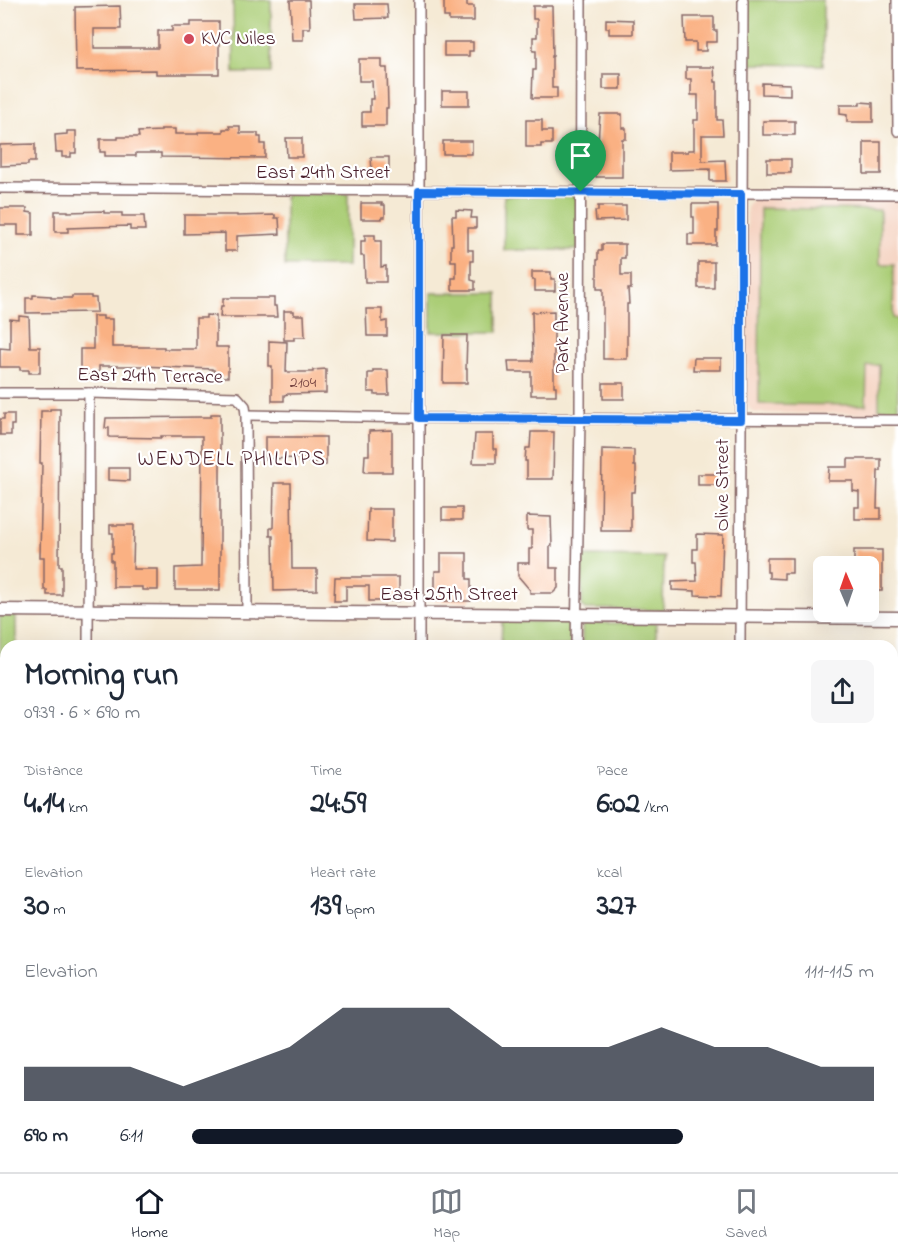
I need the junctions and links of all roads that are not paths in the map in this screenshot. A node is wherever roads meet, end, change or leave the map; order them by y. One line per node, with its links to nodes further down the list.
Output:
1 (419, 0): 7 (street)
2 (581, 0): 8 (street, Park Avenue)
3 (743, 0): 9 (street, Olive Street)
4 (897, 0): 5 (street)
5 (898, 131)
6 (0, 188): 7 (street, East 24th Street)
7 (419, 191): 8 (street, East 24th Street); 14 (street)
8 (581, 192): 9 (street, East 24th Street); 15 (street, Park Avenue)
9 (741, 194): 10 (street, East 24th Street); 16 (street, Olive Street)
10 (898, 194)
11 (0, 393): 12 (street, East 24th Terrace)
12 (89, 393): 13 (street, East 24th Terrace); 19 (street)
13 (246, 415): 14 (street); 20 (street)
14 (419, 418): 15 (street); 21 (street)
15 (580, 419): 16 (street); 22 (street, Park Avenue)
16 (741, 420): 17 (street); 23 (street, Olive Street)
17 (898, 420)
18 (0, 610): 19 (street, East 25th Street)
19 (89, 611): 20 (street, East 25th Street); 25 (street)
20 (247, 613): 21 (street, East 25th Street)
21 (418, 614): 22 (street, East 25th Street); 26 (street)
22 (576, 615): 23 (street, East 25th Street); 27 (street, Park Avenue)
23 (741, 617): 24 (street, East 25th Street); 28 (street, Olive Street)
24 (898, 618)
25 (88, 640)
26 (419, 640)
27 (576, 640)
28 (740, 640)

